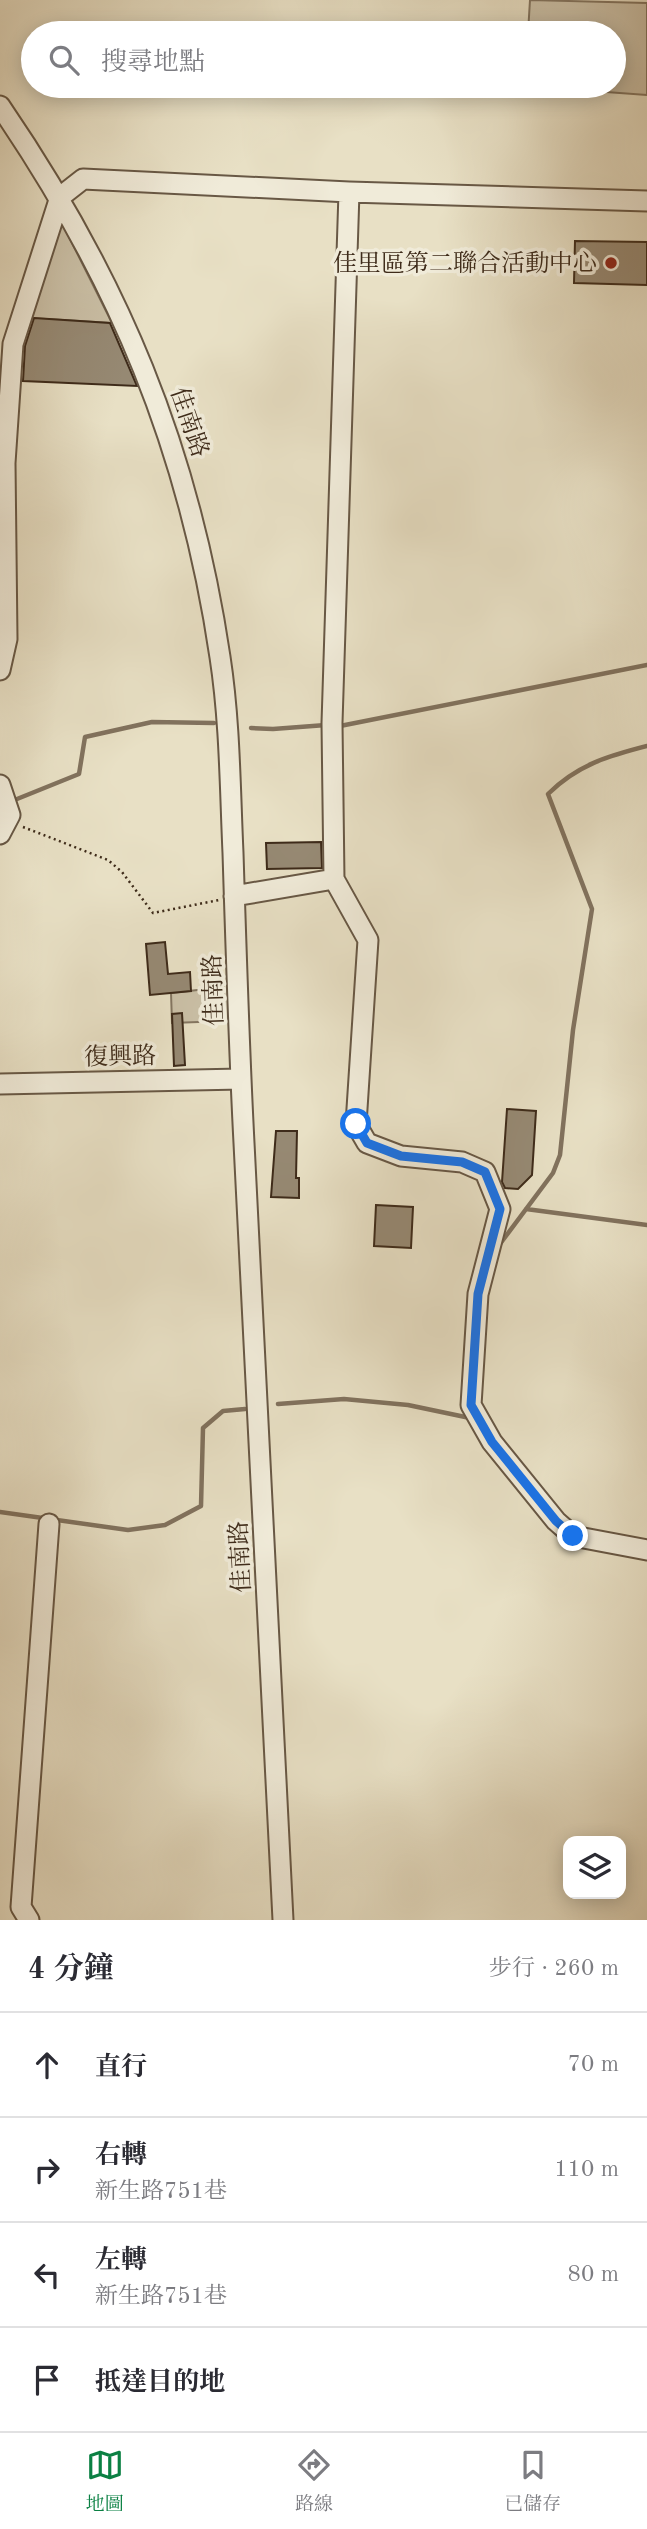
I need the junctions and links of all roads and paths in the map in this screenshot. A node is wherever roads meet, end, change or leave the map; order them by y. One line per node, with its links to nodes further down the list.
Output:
1 (0, 106): 3 (street, 佳南路)
2 (349, 192): 3 (street); 4 (street); 8 (street)
3 (60, 197): 5 (street); 9 (street, 佳南路)
4 (647, 201)
5 (0, 670)
6 (0, 785): 7 (street)
7 (3, 828): 9 (path)
8 (334, 879): 9 (street); 13 (street)
9 (234, 896): 10 (street, 佳南路)
10 (241, 1079): 11 (street, 復興路); 15 (street, 佳南路)
11 (0, 1084)
12 (49, 1524): 14 (street)
13 (647, 1550)
14 (29, 1920)
15 (283, 1920)

